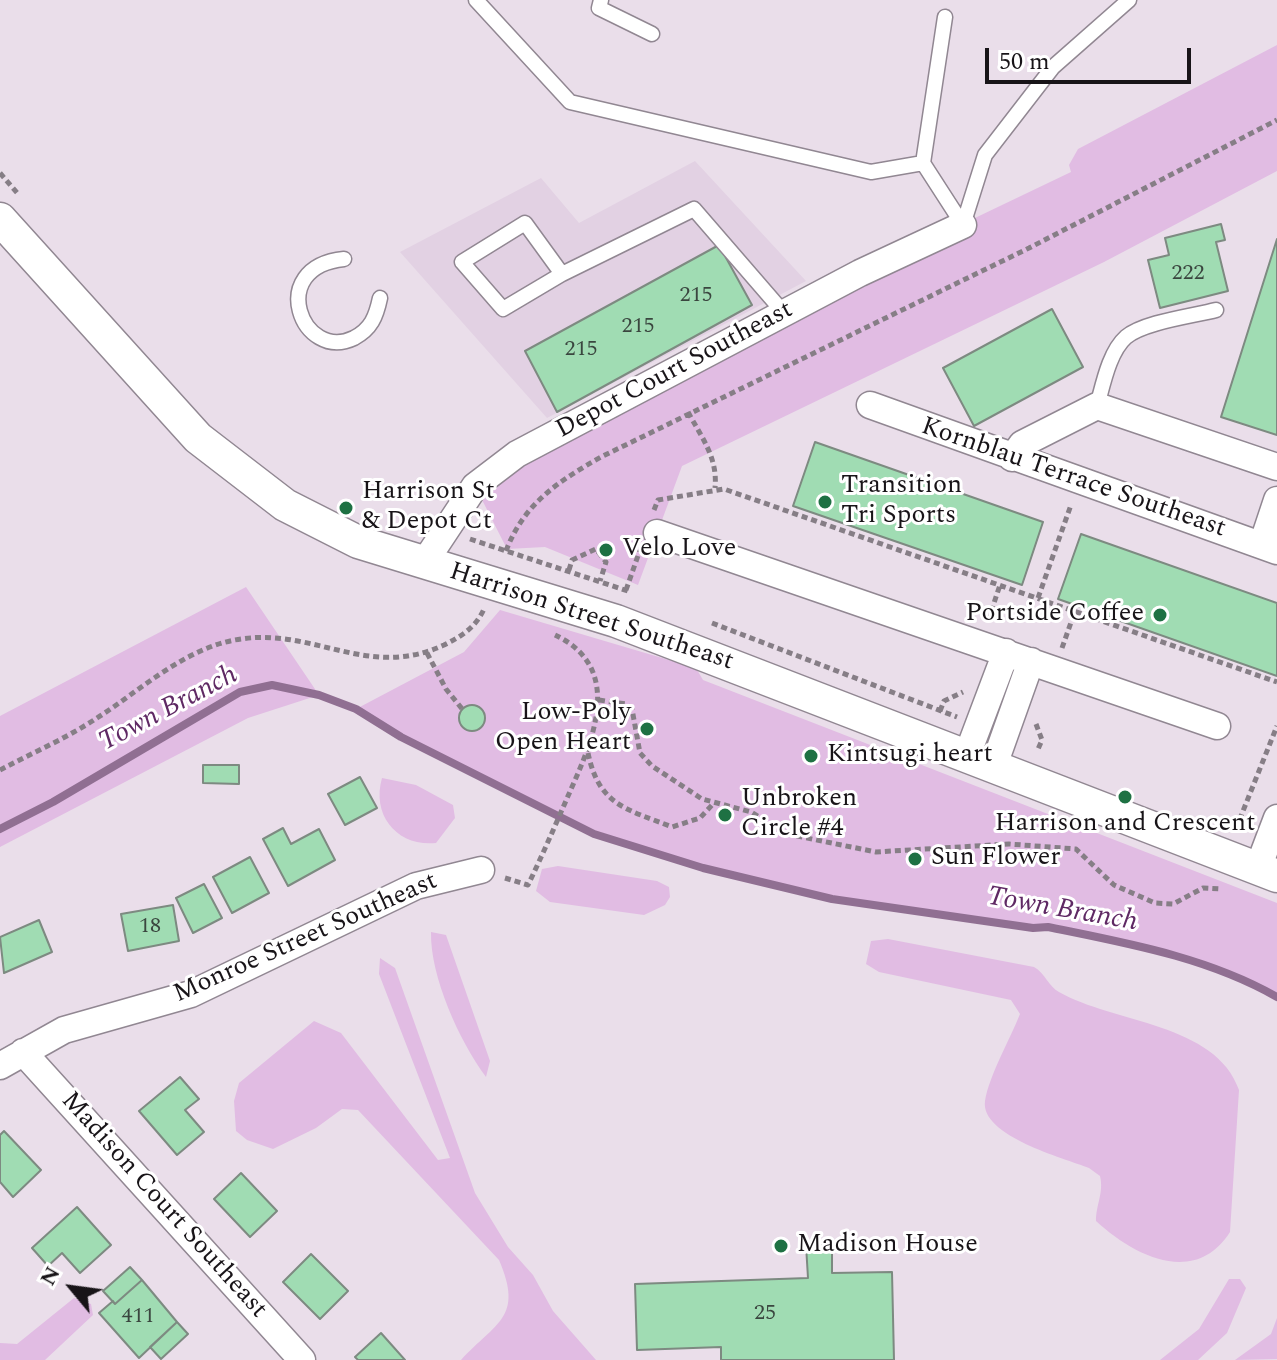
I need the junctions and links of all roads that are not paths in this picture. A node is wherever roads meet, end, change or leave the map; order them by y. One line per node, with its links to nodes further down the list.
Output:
1 (476, 0): 6 (lane)
2 (601, 0): 5 (lane)
3 (1129, 0): 8 (lane)
4 (945, 17): 6 (lane)
5 (652, 34)
6 (923, 163): 8 (lane)
7 (10, 208): 21 (street, Harrison Street Southeast)
8 (963, 225): 13 (street, Depot Court Southeast)
9 (344, 259): 11 (lane)
10 (562, 274): 10 (lane); 13 (lane)
11 (380, 298)
12 (1216, 310): 15 (lane)
13 (784, 313): 21 (street, Depot Court Southeast)
14 (870, 405): 16 (street, Kornblau Terrace Southeast)
15 (1097, 406): 16 (street); 17 (street)
16 (1012, 458): 20 (street, Kornblau Terrace Southeast)
17 (1277, 467)
18 (1277, 500): 20 (street)
19 (651, 531): 22 (street)
20 (1270, 548)
21 (424, 563): 25 (street, Harrison Street Southeast)
22 (1006, 652): 23 (street); 25 (street)
23 (1031, 661): 24 (street); 25 (street)
24 (1217, 726)
25 (979, 763): 28 (street, Harrison Street Southeast)
26 (1277, 818): 28 (street)
27 (481, 870): 29 (street, Monroe Street Southeast)
28 (1267, 872)
29 (23, 1052): 30 (street, Monroe Street Southeast); 31 (street, Madison Court Southeast)
30 (0, 1066)
31 (302, 1360)

